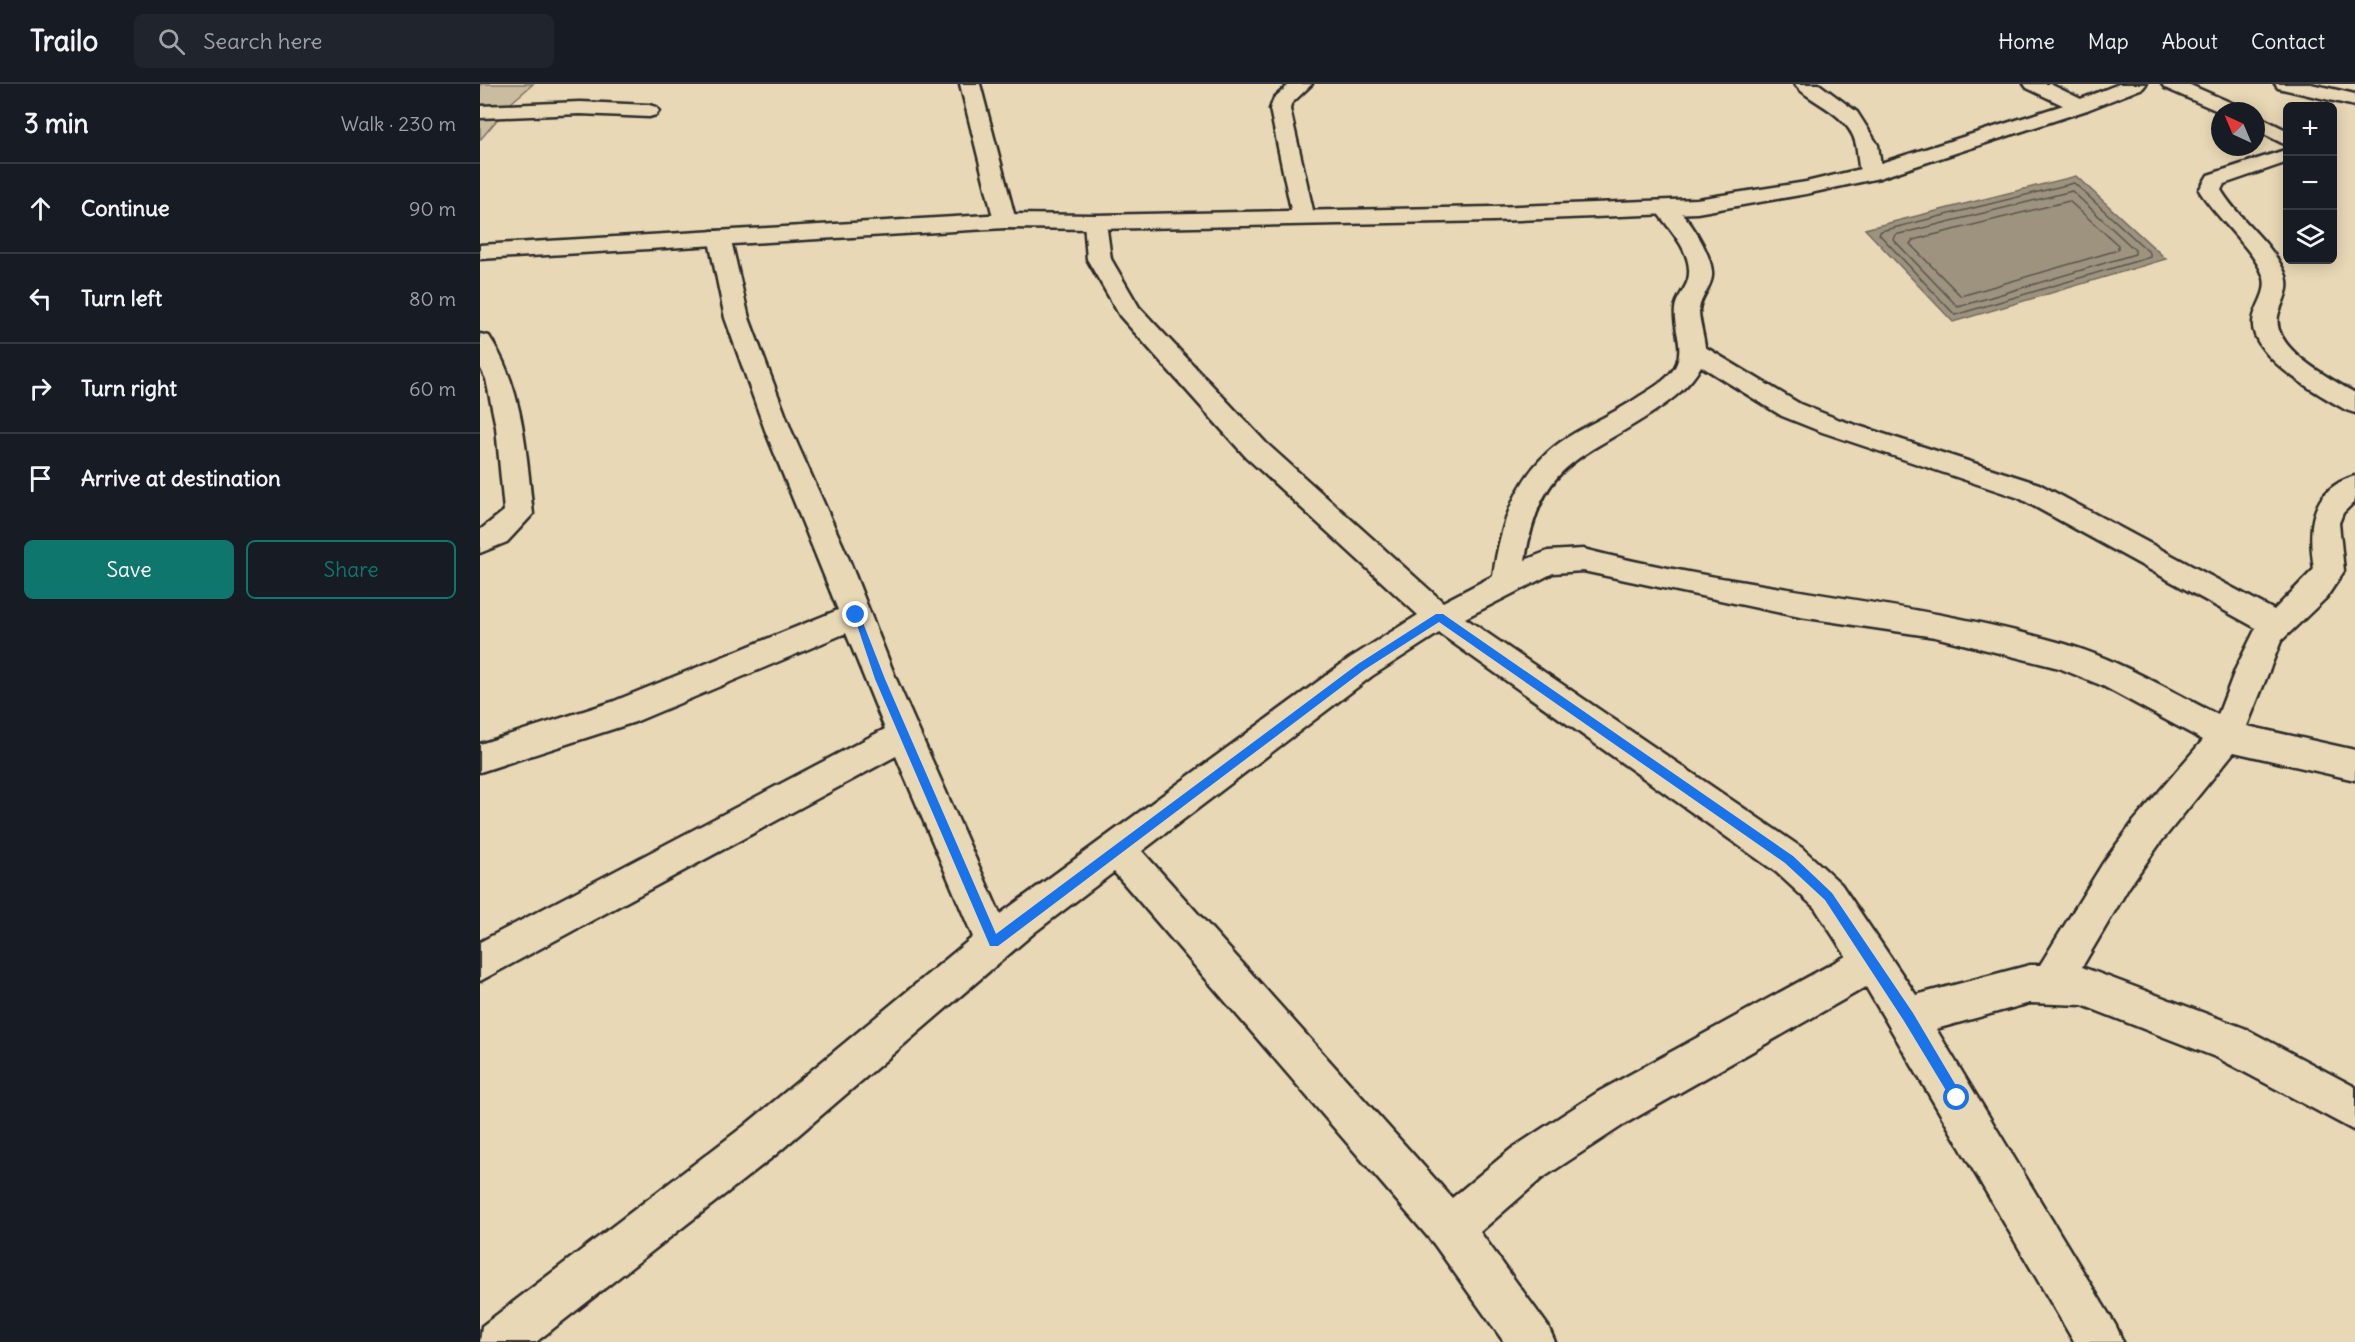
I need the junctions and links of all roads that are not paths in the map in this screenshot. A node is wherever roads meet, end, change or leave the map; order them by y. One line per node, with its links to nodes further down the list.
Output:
1 (970, 84): 19 (street)
2 (1302, 84): 18 (street)
3 (1805, 84): 16 (street)
4 (2034, 84): 10 (street)
5 (2136, 84): 10 (street)
6 (2172, 84): 9 (street)
7 (2285, 84): 8 (street)
8 (2355, 100)
9 (2213, 102)
10 (2080, 106): 16 (street)
11 (649, 111): 12 (street)
12 (480, 112)
13 (2265, 126): 14 (street)
14 (2283, 137)
15 (2285, 156): 25 (street)
16 (1871, 173): 17 (street)
17 (1665, 208): 18 (street); 24 (street)
18 (1304, 219): 20 (street)
19 (1005, 221): 20 (street); 21 (street)
20 (1095, 222): 31 (street)
21 (719, 236): 22 (street); 30 (street)
22 (480, 253)
23 (480, 342): 26 (street)
24 (1692, 350): 29 (street); 32 (street)
25 (2355, 404)
26 (492, 408): 28 (street)
27 (2355, 486): 32 (street)
28 (480, 542)
29 (1508, 580): 31 (street); 34 (street)
30 (856, 615): 33 (street); 35 (street)
31 (1440, 617): 37 (street); 40 (street)
32 (2276, 625): 34 (street)
33 (904, 735): 38 (street); 39 (street)
34 (2227, 736): 36 (street); 41 (street)
35 (480, 758)
36 (2355, 765)
37 (1117, 849): 38 (street); 44 (street)
38 (994, 943): 45 (street)
39 (480, 962)
40 (1873, 962): 42 (street); 44 (street)
41 (2050, 986): 42 (street); 43 (street)
42 (1908, 1017): 47 (street)
43 (2355, 1110)
44 (1450, 1228): 46 (street)
45 (498, 1342)
46 (1532, 1342)
47 (2100, 1342)

